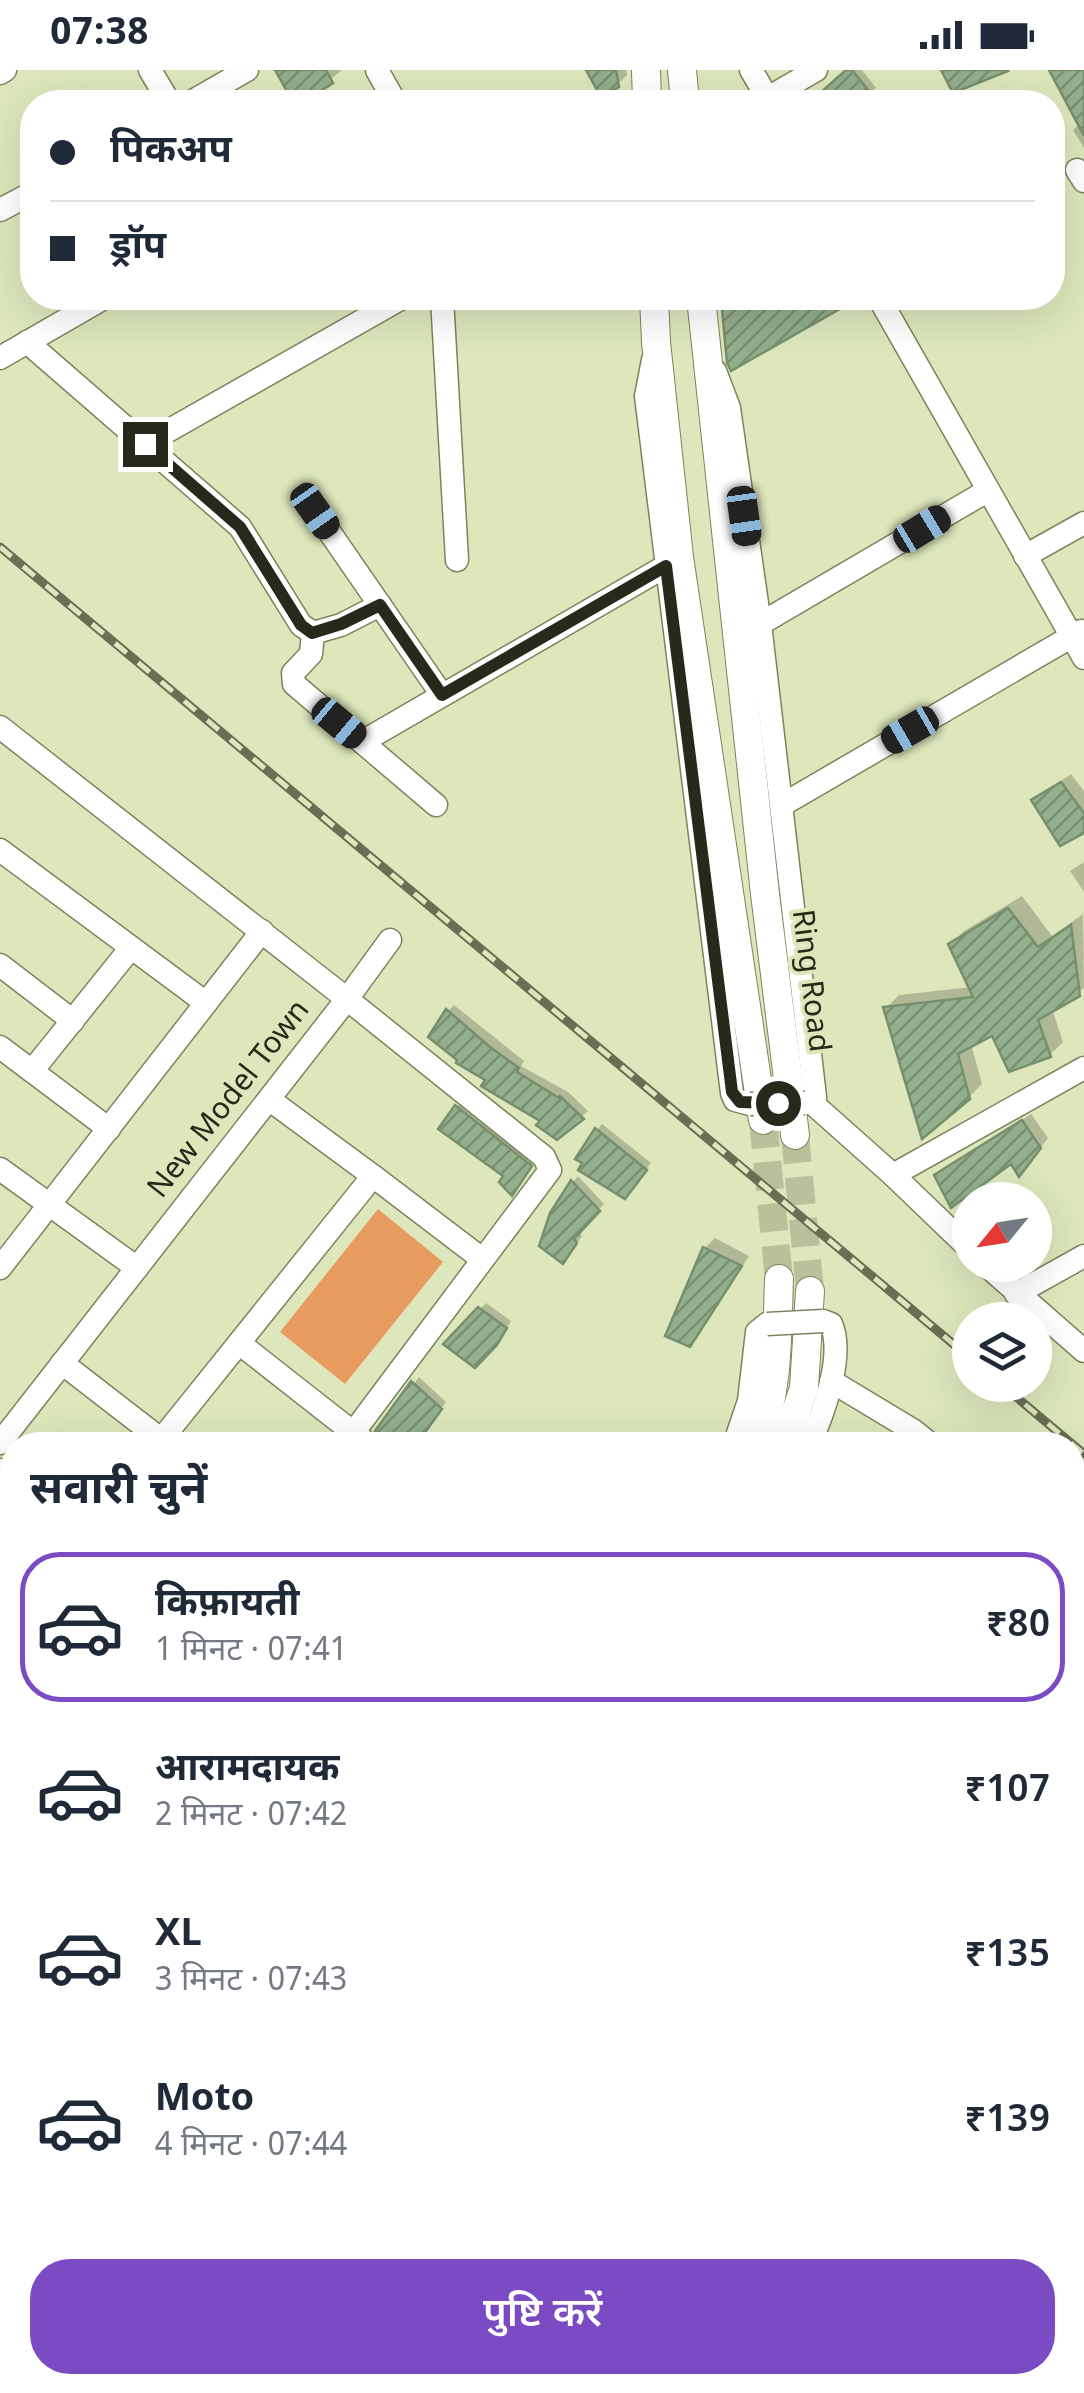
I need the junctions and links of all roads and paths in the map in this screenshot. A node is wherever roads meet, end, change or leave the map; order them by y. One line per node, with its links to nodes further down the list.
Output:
1 (247, 70): 3 (street)
2 (816, 70): 4 (street)
3 (212, 90)
4 (785, 90)
5 (83, 310): 11 (street)
6 (381, 310): 15 (street)
7 (443, 310): 20 (street)
8 (655, 310): 12 (street)
9 (702, 310): 13 (street, Ring Road)
10 (886, 310): 16 (street)
11 (27, 342): 14 (street); 15 (street)
12 (656, 342): 21 (street); 45 (street)
13 (706, 344): 23 (street); 47 (street, Ring Road)
14 (0, 358)
15 (145, 444): 24 (street)
16 (987, 490): 19 (street); 23 (street)
17 (315, 511): 22 (street)
18 (1084, 523): 19 (street)
19 (1024, 556): 25 (street)
20 (457, 560)
21 (666, 566): 27 (street); 45 (street)
22 (380, 605): 24 (street); 27 (street)
23 (760, 624): 31 (street)
24 (312, 633): 29 (street)
25 (1078, 633): 26 (street); 31 (street)
26 (1084, 658)
27 (442, 695): 29 (street)
28 (0, 727): 33 (street, New Model Town)
29 (362, 742): 30 (street)
30 (436, 805)
31 (782, 805): 44 (street)
32 (0, 850): 35 (street)
33 (262, 930): 37 (street, New Model Town); 38 (street)
34 (390, 940): 37 (street)
35 (130, 949): 38 (street); 39 (street)
36 (0, 965): 39 (street)
37 (347, 998): 43 (street, New Model Town); 54 (street)
38 (206, 1003): 46 (street)
39 (73, 1020): 42 (street)
40 (0, 1047): 42 (street)
41 (1084, 1068): 49 (street)
42 (32, 1071): 46 (street)
43 (270, 1100): 50 (street); 56 (street, New Model Town)
44 (808, 1102): 45 (street, bridge); 49 (street)
45 (757, 1112)
46 (108, 1129): 51 (street)
47 (795, 1135)
48 (0, 1169): 51 (street)
49 (893, 1174): 52 (street)
50 (373, 1176): 54 (street); 61 (street)
51 (49, 1206): 55 (street); 56 (street)
52 (952, 1232)
53 (1084, 1256): 60 (street)
54 (482, 1260): 69 (street)
55 (0, 1268)
56 (137, 1268): 63 (street, New Model Town)
57 (779, 1279): 71 (street)
58 (1004, 1282): 60 (street)
59 (810, 1291): 72 (street)
60 (1016, 1294): 62 (street)
61 (240, 1343): 67 (street); 68 (street)
62 (1084, 1350)
63 (62, 1364): 65 (street, New Model Town); 66 (street)
64 (831, 1381): 70 (street, bridge); 73 (street); 74 (street)
65 (9, 1432)
66 (150, 1432)
67 (172, 1432)
68 (352, 1432)
69 (366, 1432)
70 (739, 1432)
71 (763, 1432)
72 (789, 1432)
73 (815, 1432)
74 (906, 1432)

